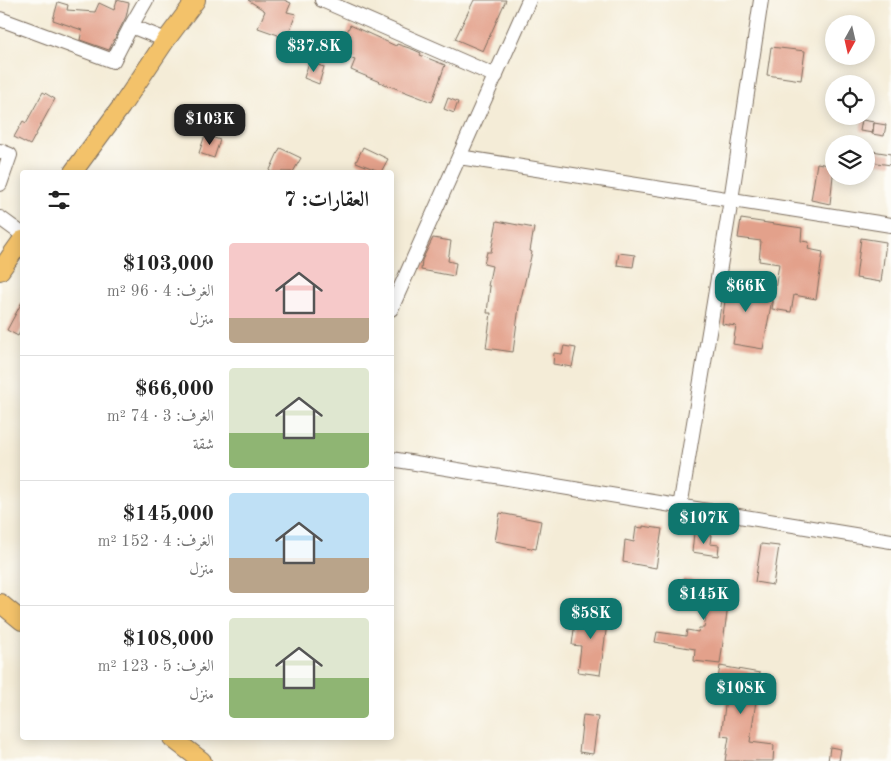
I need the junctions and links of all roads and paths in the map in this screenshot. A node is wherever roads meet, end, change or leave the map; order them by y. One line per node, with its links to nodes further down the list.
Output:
1 (146, 0): 7 (street)
2 (196, 0): 8 (main road)
3 (322, 0): 9 (street)
4 (529, 0): 9 (street)
5 (761, 0): 14 (street)
6 (0, 19): 7 (street)
7 (131, 26): 8 (street)
8 (166, 40): 12 (main road)
9 (496, 76): 11 (street)
10 (0, 151): 13 (street)
11 (460, 157): 14 (street); 20 (street)
12 (74, 170)
13 (0, 184)
14 (731, 200): 16 (street); 22 (street)
15 (0, 218): 17 (street)
16 (891, 225)
17 (20, 233)
18 (20, 243): 19 (main road)
19 (0, 271)
20 (394, 302)
21 (394, 459): 22 (street)
22 (680, 507): 23 (street)
23 (891, 541)
24 (0, 603): 25 (main road)
25 (20, 619)
26 (175, 740): 27 (main road)
27 (202, 761)

